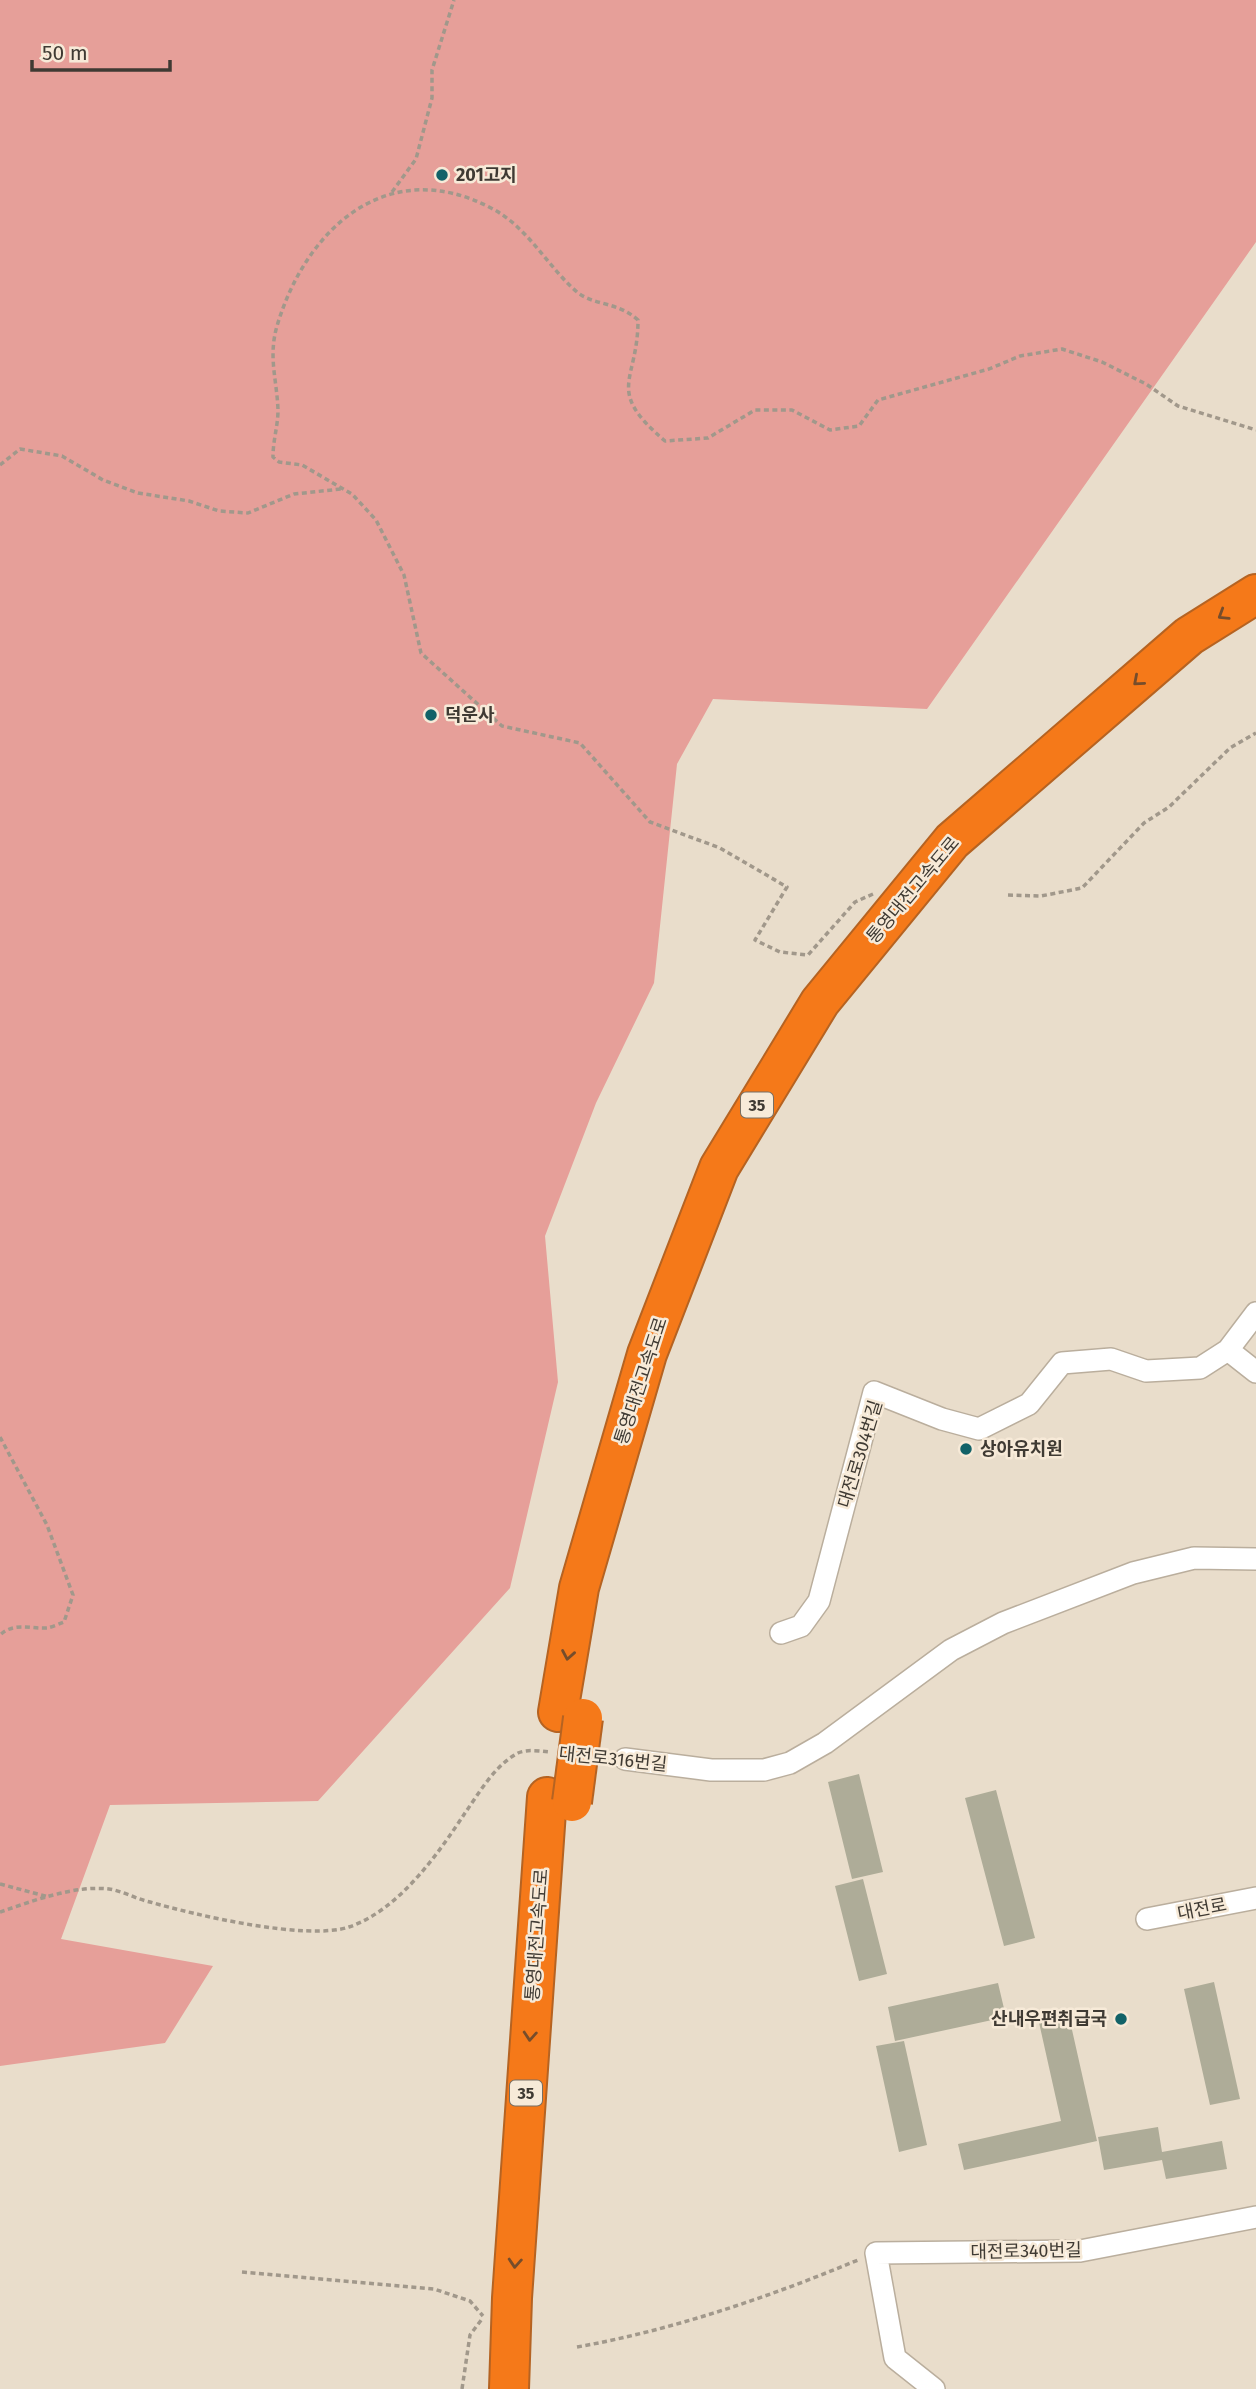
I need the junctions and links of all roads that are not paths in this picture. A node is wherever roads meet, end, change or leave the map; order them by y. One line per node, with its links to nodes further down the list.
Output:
1 (1256, 594): 3 (highway, 통영대전고속도로 / 35, one-way to 3)
2 (1256, 625): 3 (highway, 통영대전고속도로 / 35)
3 (1198, 646): 10 (highway, 통영대전고속도로 / 35)
4 (1256, 1313): 5 (street, 대전로304번길)
5 (1228, 1350): 6 (street); 8 (street, 대전로304번길)
6 (1256, 1371)
7 (1256, 1559): 9 (street, 대전로316번길)
8 (780, 1633)
9 (625, 1759)
10 (560, 1799): 14 (highway, 통영대전고속도로 / 35, one-way to 14); 15 (highway, 통영대전고속도로 / 35)
11 (1256, 1898): 12 (street, 대전로)
12 (1147, 1919)
13 (1256, 2217): 16 (street, 대전로340번길)
14 (509, 2389)
15 (536, 2389)
16 (934, 2389)

